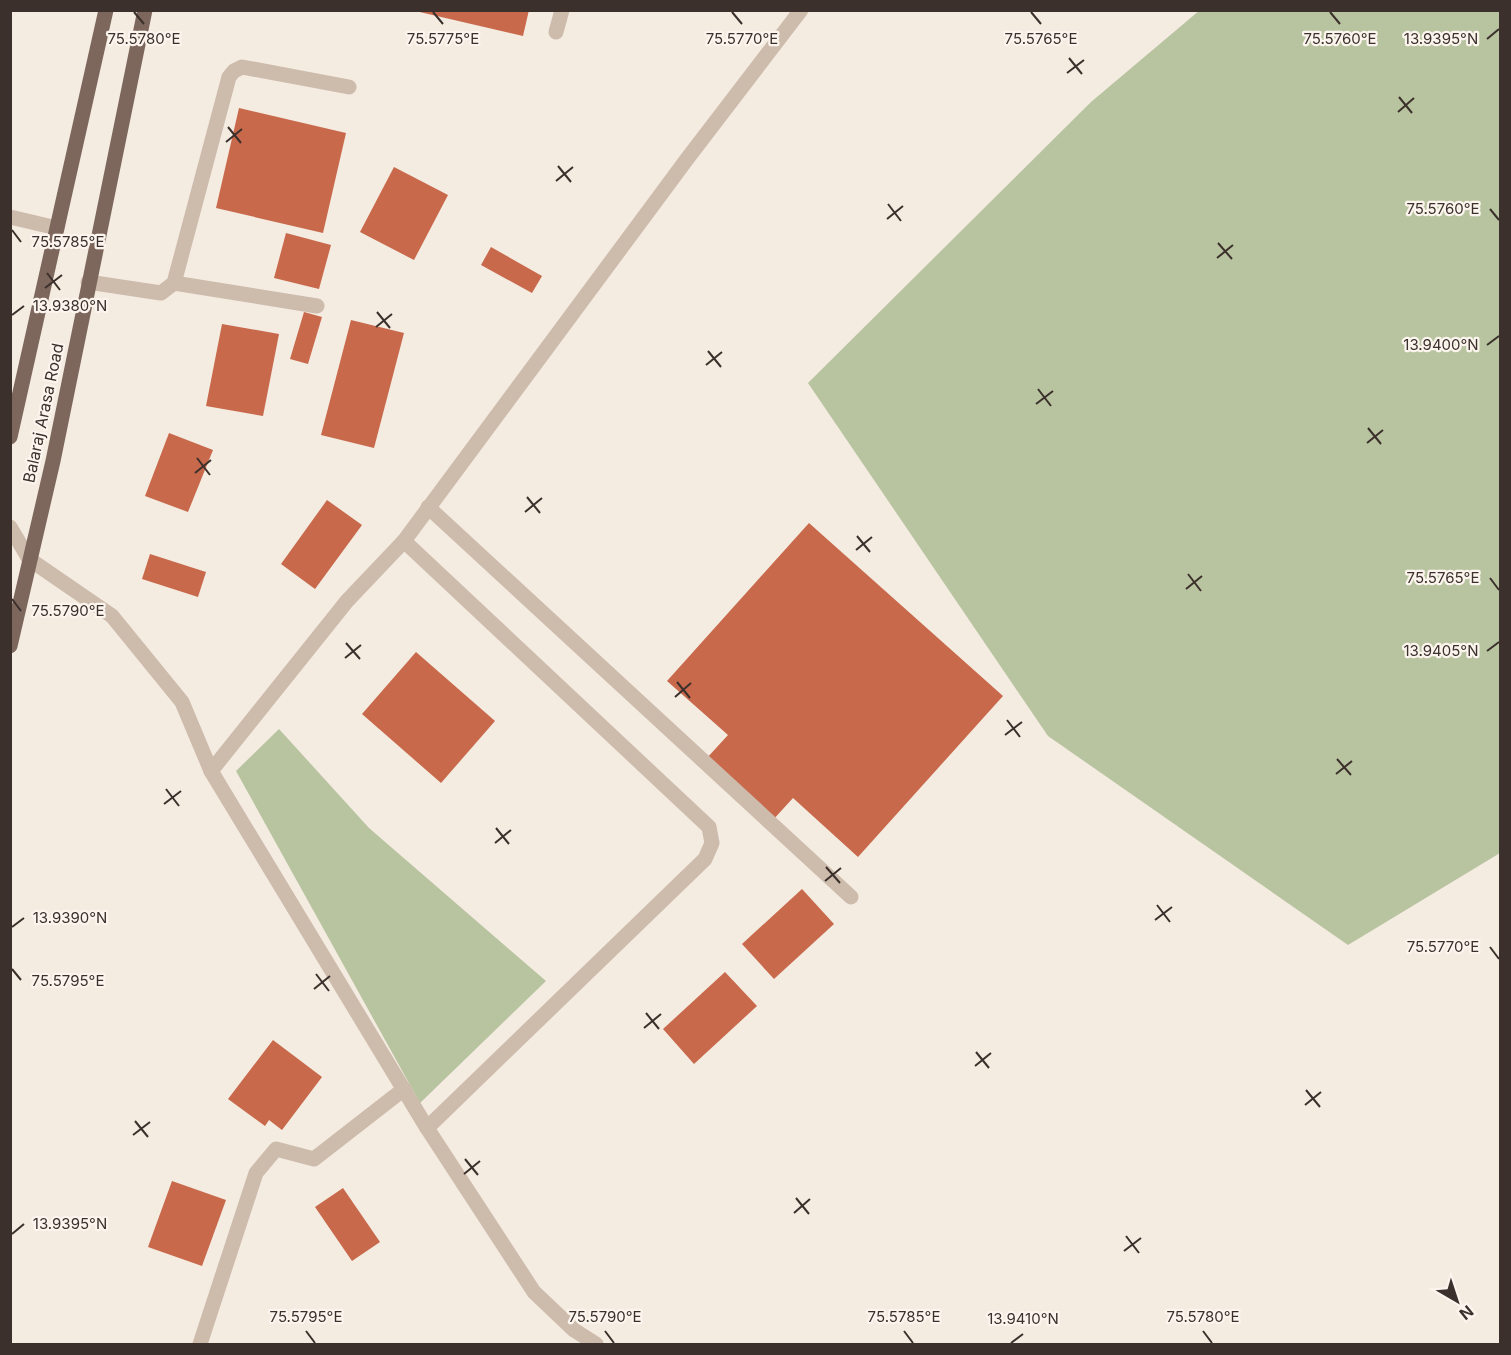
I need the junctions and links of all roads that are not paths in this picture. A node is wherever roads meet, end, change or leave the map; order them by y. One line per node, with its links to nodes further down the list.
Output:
1 (106, 10): 8 (main road, Balaraj Arasa Road)
2 (145, 10): 9 (main road, Balaraj Arasa Road)
3 (562, 10): 5 (street)
4 (801, 10): 13 (street)
5 (556, 32)
6 (350, 87): 10 (street)
7 (10, 217): 8 (street)
8 (57, 228): 12 (main road, Balaraj Arasa Road)
9 (88, 282): 10 (street); 16 (main road, Balaraj Arasa Road)
10 (174, 283): 11 (street)
11 (317, 306)
12 (10, 437)
13 (429, 507): 15 (street); 19 (street)
14 (10, 527): 16 (street)
15 (404, 541): 18 (street); 21 (street)
16 (29, 559): 17 (main road, Balaraj Arasa Road); 18 (street)
17 (10, 646)
18 (211, 771): 20 (street)
19 (851, 897)
20 (404, 1089): 21 (street); 22 (street)
21 (428, 1128): 23 (street)
22 (200, 1344)
23 (596, 1344)

